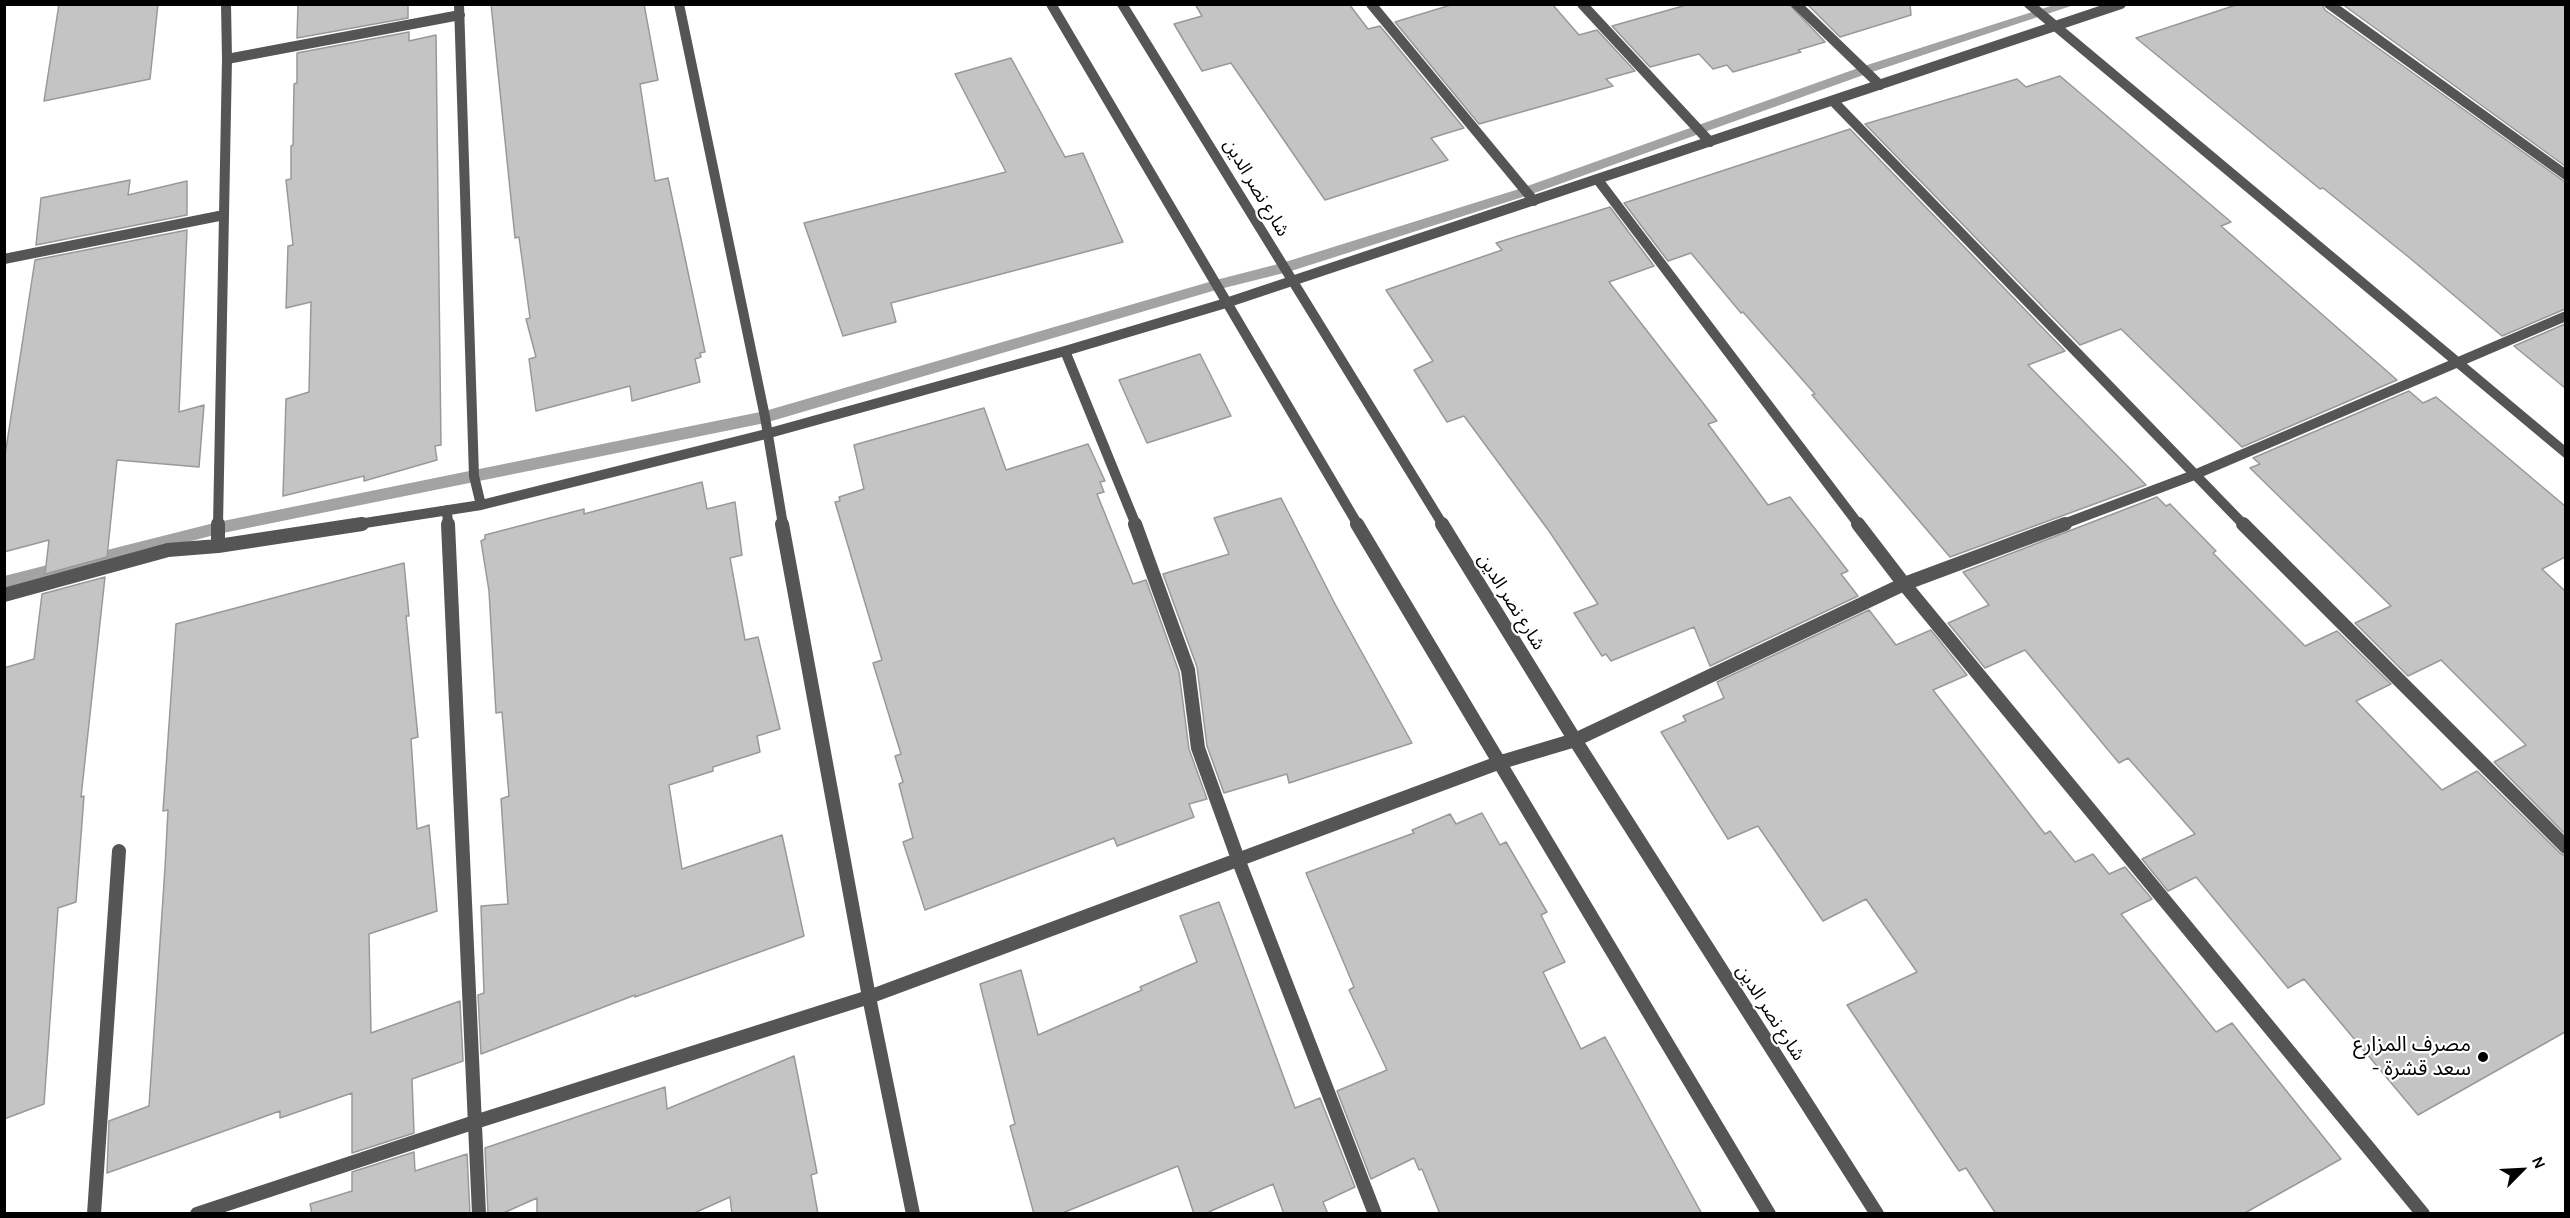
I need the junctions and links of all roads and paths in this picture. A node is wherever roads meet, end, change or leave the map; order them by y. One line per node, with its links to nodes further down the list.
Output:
1 (226, 4): 13 (street)
2 (679, 4): 27 (street)
3 (1052, 4): 23 (street)
4 (1122, 4): 22 (street, شارع نصر الدين)
5 (1371, 4): 19 (street)
6 (1582, 4): 16 (street)
7 (1796, 4): 14 (street)
8 (2029, 4): 12 (street)
9 (2121, 4): 12 (street)
10 (2330, 4): 17 (street)
11 (459, 10): 13 (street); 30 (street)
12 (2055, 26): 14 (street); 26 (street)
13 (227, 59): 20 (street)
14 (1880, 85): 15 (street)
15 (1833, 101): 16 (street); 29 (street)
16 (1710, 142): 18 (street)
17 (2565, 176)
18 (1598, 180): 19 (street); 33 (street)
19 (1533, 201): 22 (street)
20 (224, 215): 21 (street); 32 (street)
21 (4, 259)
22 (1291, 282): 23 (street); 35 (street, شارع نصر الدين)
23 (1226, 303): 25 (street); 36 (street)
24 (2565, 316): 26 (street)
25 (1065, 351): 27 (street); 39 (street)
26 (2457, 362): 28 (street); 29 (street)
27 (766, 434): 30 (street); 40 (street)
28 (2565, 453)
29 (2194, 475): 33 (street); 37 (street)
30 (481, 505): 31 (street)
31 (447, 510): 32 (street); 41 (street)
32 (219, 546): 34 (street)
33 (1904, 584): 35 (street); 49 (street)
34 (4, 595)
35 (1575, 740): 36 (street); 48 (street, شارع نصر الدين)
36 (1498, 763): 39 (street); 47 (street)
37 (2565, 847)
38 (119, 850): 42 (street)
39 (1238, 859): 40 (street); 46 (street)
40 (869, 997): 41 (street); 45 (street)
41 (475, 1122): 43 (street); 44 (street)
42 (94, 1214)
43 (197, 1214)
44 (479, 1214)
45 (913, 1214)
46 (1375, 1214)
47 (1769, 1214)
48 (1877, 1214)
49 (2423, 1214)

